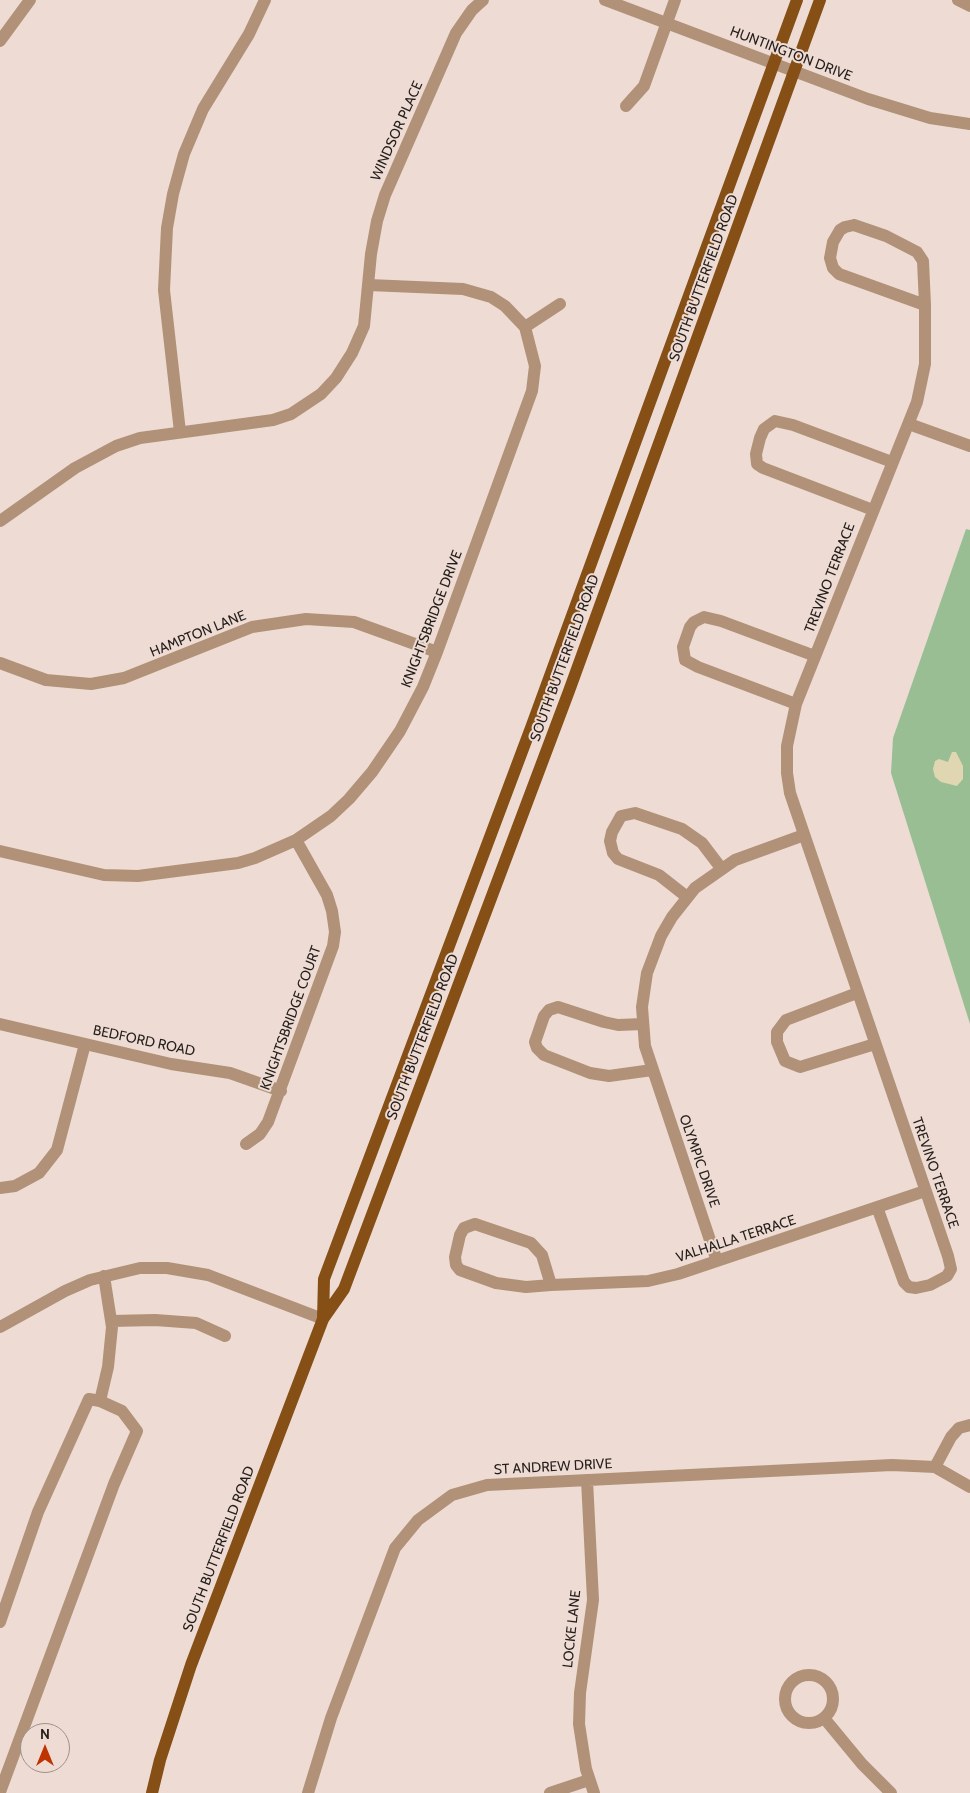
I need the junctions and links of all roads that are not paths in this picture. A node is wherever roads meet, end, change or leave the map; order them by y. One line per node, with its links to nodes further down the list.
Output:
1 (30, 0): 11 (street)
2 (266, 0): 21 (street)
3 (483, 0): 16 (street, WINDSOR PLACE)
4 (605, 0): 10 (street, HUNTINGTON DRIVE)
5 (675, 0): 10 (street)
6 (797, 0): 12 (main road, SOUTH BUTTERFIELD ROAD)
7 (820, 0): 13 (main road, SOUTH BUTTERFIELD ROAD)
8 (958, 0): 9 (street)
9 (970, 6)
10 (666, 23): 12 (street, HUNTINGTON DRIVE); 14 (street)
11 (0, 40)
12 (774, 64): 13 (street, HUNTINGTON DRIVE); 49 (main road, SOUTH BUTTERFIELD ROAD)
13 (794, 72): 15 (street, HUNTINGTON DRIVE); 49 (main road, SOUTH BUTTERFIELD ROAD)
14 (626, 106)
15 (970, 124)
16 (369, 285): 19 (street, KNIGHTSBRIDGE DRIVE); 21 (street, WINDSOR PLACE)
17 (560, 304): 19 (street)
18 (925, 305): 18 (street, TREVINO TERRACE); 20 (street, TREVINO TERRACE)
19 (525, 327): 26 (street, KNIGHTSBRIDGE DRIVE)
20 (909, 424): 22 (street); 23 (street, TREVINO TERRACE)
21 (180, 432): 25 (street, WINDSOR PLACE)
22 (970, 446)
23 (892, 462): 24 (street, TREVINO TERRACE); 24 (street, TREVINO TERRACE)
24 (873, 510): 27 (street, TREVINO TERRACE)
25 (0, 521)
26 (437, 652): 28 (street, HAMPTON LANE); 31 (street, KNIGHTSBRIDGE DRIVE)
27 (816, 656): 29 (street, TREVINO TERRACE); 29 (street, TREVINO TERRACE)
28 (0, 663)
29 (796, 704): 30 (street, TREVINO TERRACE)
30 (804, 835): 33 (street, OLYMPIC DRIVE); 35 (street, TREVINO TERRACE)
31 (296, 840): 32 (street, KNIGHTSBRIDGE DRIVE); 41 (street, KNIGHTSBRIDGE COURT)
32 (0, 851)
33 (721, 868): 34 (street, OLYMPIC DRIVE); 34 (street)
34 (687, 897): 37 (street, OLYMPIC DRIVE)
35 (858, 994): 39 (street, TREVINO TERRACE); 39 (street)
36 (0, 1024): 38 (street, BEDFORD ROAD)
37 (643, 1024): 40 (street, OLYMPIC DRIVE); 40 (street)
38 (85, 1044): 41 (street, BEDFORD ROAD); 43 (street)
39 (875, 1044): 44 (street, TREVINO TERRACE)
40 (652, 1070): 46 (street, OLYMPIC DRIVE)
41 (281, 1091): 42 (street, KNIGHTSBRIDGE COURT)
42 (246, 1144)
43 (0, 1188)
44 (925, 1191): 45 (street, VALHALLA TERRACE); 45 (street, TREVINO TERRACE)
45 (877, 1208): 46 (street, VALHALLA TERRACE)
46 (717, 1261): 48 (street, VALHALLA TERRACE)
47 (104, 1276): 49 (street); 50 (street); 51 (street)
48 (551, 1285): 48 (street, VALHALLA TERRACE)
49 (323, 1319): 62 (main road, SOUTH BUTTERFIELD ROAD)
50 (111, 1321): 52 (street); 53 (street)
51 (0, 1328)
52 (225, 1336)
53 (100, 1401): 58 (street); 61 (street)
54 (970, 1425): 55 (street)
55 (935, 1467): 56 (street, ST ANDREW DRIVE); 57 (street)
56 (587, 1480): 60 (street, LOCKE LANE); 63 (street, ST ANDREW DRIVE)
57 (970, 1487)
58 (0, 1622)
59 (824, 1718): 66 (street)
60 (589, 1780): 64 (street); 65 (street, LOCKE LANE)
61 (0, 1792)
62 (152, 1793)
63 (308, 1793)
64 (550, 1793)
65 (594, 1793)
66 (891, 1793)

